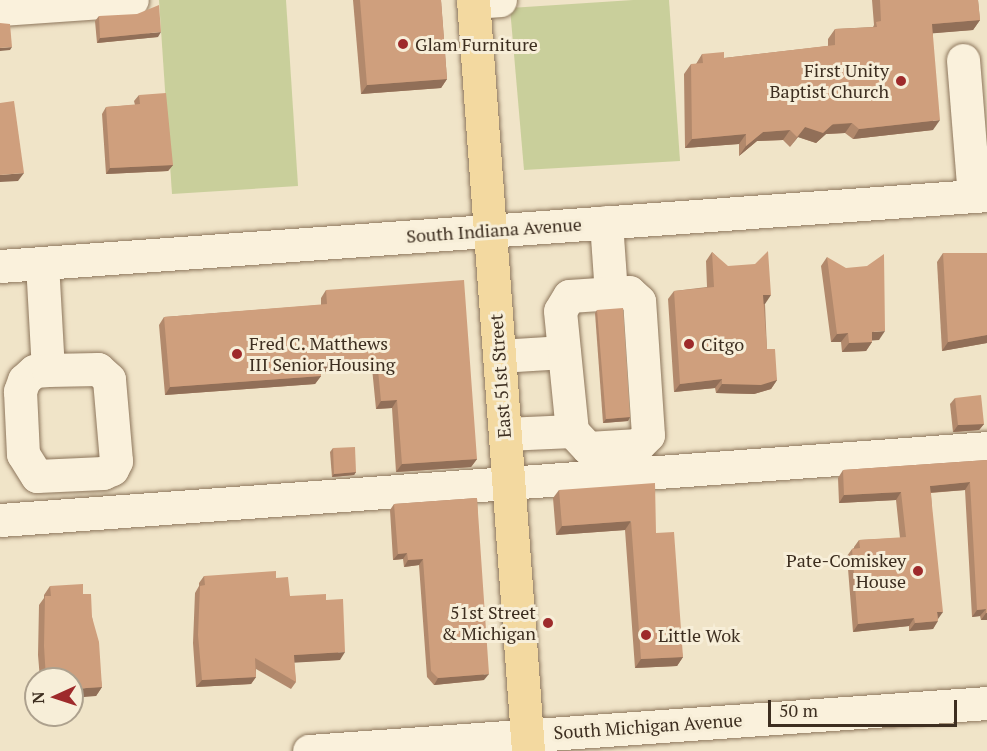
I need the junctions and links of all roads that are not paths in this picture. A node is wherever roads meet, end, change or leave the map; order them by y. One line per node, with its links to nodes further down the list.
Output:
1 (132, 0): 3 (street)
2 (482, 1): 7 (main road, East 51st Street)
3 (0, 9)
4 (963, 60): 5 (street)
5 (980, 195): 6 (street, South Indiana Avenue)
6 (606, 222): 7 (street, South Indiana Avenue); 10 (street)
7 (490, 231): 8 (street, South Indiana Avenue); 12 (main road, East 51st Street)
8 (42, 263): 9 (street, South Indiana Avenue); 13 (street)
9 (0, 266)
10 (610, 294): 11 (street); 14 (street)
11 (564, 352): 12 (street); 14 (street)
12 (499, 356): 15 (main road, East 51st Street)
13 (48, 370)
14 (572, 431): 15 (street)
15 (504, 434): 17 (main road, East 51st Street)
16 (987, 448): 17 (street)
17 (508, 481): 18 (street); 20 (main road, East 51st Street)
18 (0, 520)
19 (987, 703): 20 (street, South Michigan Avenue)
20 (528, 743): 21 (street, South Michigan Avenue)
21 (309, 751)

